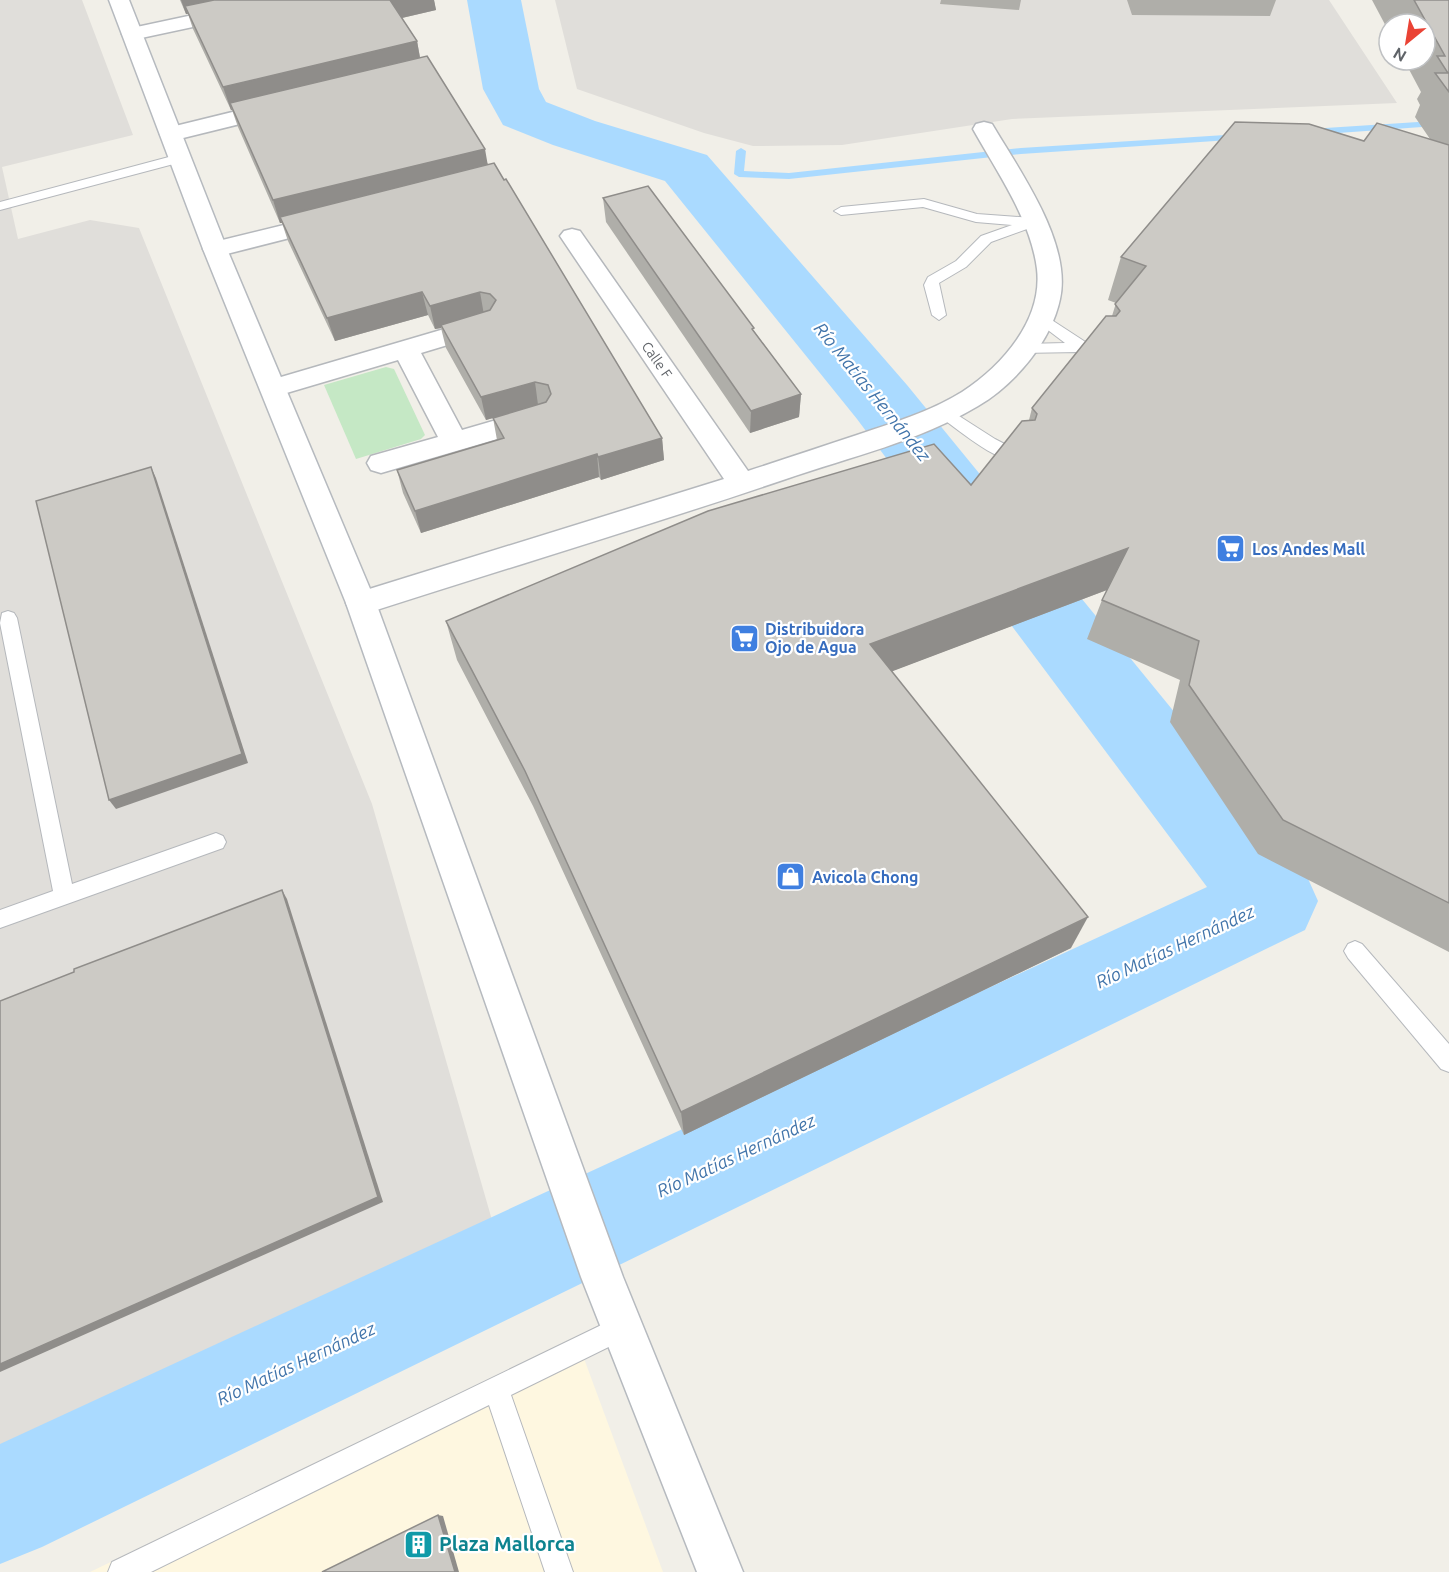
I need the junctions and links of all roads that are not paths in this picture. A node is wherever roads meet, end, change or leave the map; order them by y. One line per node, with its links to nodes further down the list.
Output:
1 (119, 0): 3 (street)
2 (291, 0): 3 (street)
3 (132, 34): 6 (street)
4 (302, 102): 6 (street)
5 (986, 132): 10 (street)
6 (176, 146): 7 (lane); 12 (street)
7 (0, 206)
8 (841, 211): 10 (lane)
9 (351, 215): 12 (street)
10 (1033, 222): 13 (lane); 14 (street)
11 (572, 236): 26 (street, Calle F)
12 (215, 249): 20 (street)
13 (939, 315)
14 (1041, 318): 16 (lane); 18 (street)
15 (485, 325): 17 (street)
16 (1082, 347): 18 (lane); 19 (lane)
17 (406, 349): 20 (street); 23 (street)
18 (1025, 349): 22 (street)
19 (1097, 353)
20 (273, 388): 27 (street)
21 (539, 416): 23 (street)
22 (933, 417): 24 (lane); 26 (street)
23 (454, 441): 25 (street)
24 (1016, 457)
25 (381, 463)
26 (742, 483): 27 (street)
27 (361, 603): 34 (street)
28 (8, 618): 30 (lane)
29 (216, 842): 30 (lane)
30 (64, 896): 31 (lane)
31 (0, 919)
32 (1355, 951): 33 (lane)
33 (1449, 1061)
34 (622, 1327): 35 (lane); 38 (street)
35 (496, 1388): 36 (lane); 37 (lane)
36 (123, 1572)
37 (559, 1572)
38 (720, 1572)

